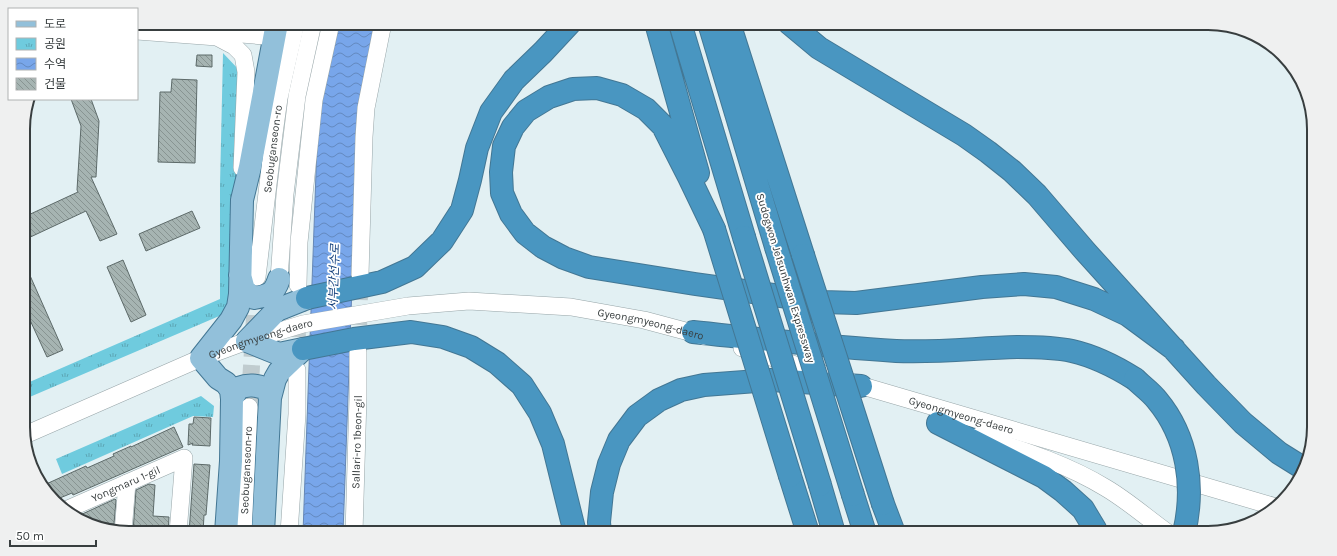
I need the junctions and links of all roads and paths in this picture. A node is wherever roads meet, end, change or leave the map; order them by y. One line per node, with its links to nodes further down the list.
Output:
1 (273, 30): 14 (street)
2 (276, 30): 15 (main road)
3 (294, 30): 17 (street, Seobuganseon-ro)
4 (311, 30): 19 (street)
5 (329, 30): 19 (street)
6 (382, 30): 18 (street)
7 (564, 30): 18 (highway)
8 (658, 30): 16 (highway)
9 (682, 30): 48 (highway, bridge)
10 (711, 30): 49 (highway, Sudogwon Je1sunhwan Expressway, bridge)
11 (731, 30): 50 (highway, bridge)
12 (797, 30): 24 (highway)
13 (138, 31): 14 (street)
14 (217, 37): 15 (street)
15 (242, 200): 17 (main road)
16 (714, 228): 24 (highway); 33 (highway, bridge)
17 (248, 275): 19 (main road); 25 (main road)
18 (357, 282): 19 (highway)
19 (295, 287): 21 (main road)
20 (693, 332): 21 (street, Gyeongmyeong-daero); 27 (street, Gyeongmyeong-daero); 53 (highway, bridge)
21 (247, 341): 23 (main road); 25 (street, Gyeongmyeong-daero)
22 (356, 345): 23 (highway); 43 (street, Sallari-ro 1beon-gil); 44 (highway)
23 (303, 349): 28 (main road)
24 (1174, 350): 32 (highway)
25 (201, 358): 29 (main road); 31 (street, Gyeongmyeong-daero)
26 (297, 370): 42 (street)
27 (861, 386): 30 (street); 35 (street, Gyeongmyeong-daero); 45 (highway)
28 (270, 398): 29 (main road); 41 (main road)
29 (241, 403): 39 (main road); 40 (street, Seobuganseon-ro)
30 (938, 423): 51 (highway); 52 (street)
31 (30, 433)
32 (1299, 466)
33 (790, 476): 46 (highway); 47 (highway)
34 (127, 483): 36 (street, Yongmaru 1-gil); 37 (street); 38 (street, Yongmaru 1-gil)
35 (1269, 505)
36 (72, 507)
37 (124, 526)
38 (179, 526)
39 (226, 526)
40 (243, 526)
41 (263, 526)
42 (289, 526)
43 (354, 526)
44 (573, 526)
45 (599, 526)
46 (794, 526)
47 (806, 526)
48 (832, 526)
49 (863, 526)
50 (891, 526)
51 (1094, 526)
52 (1158, 526)
53 (1185, 526)

